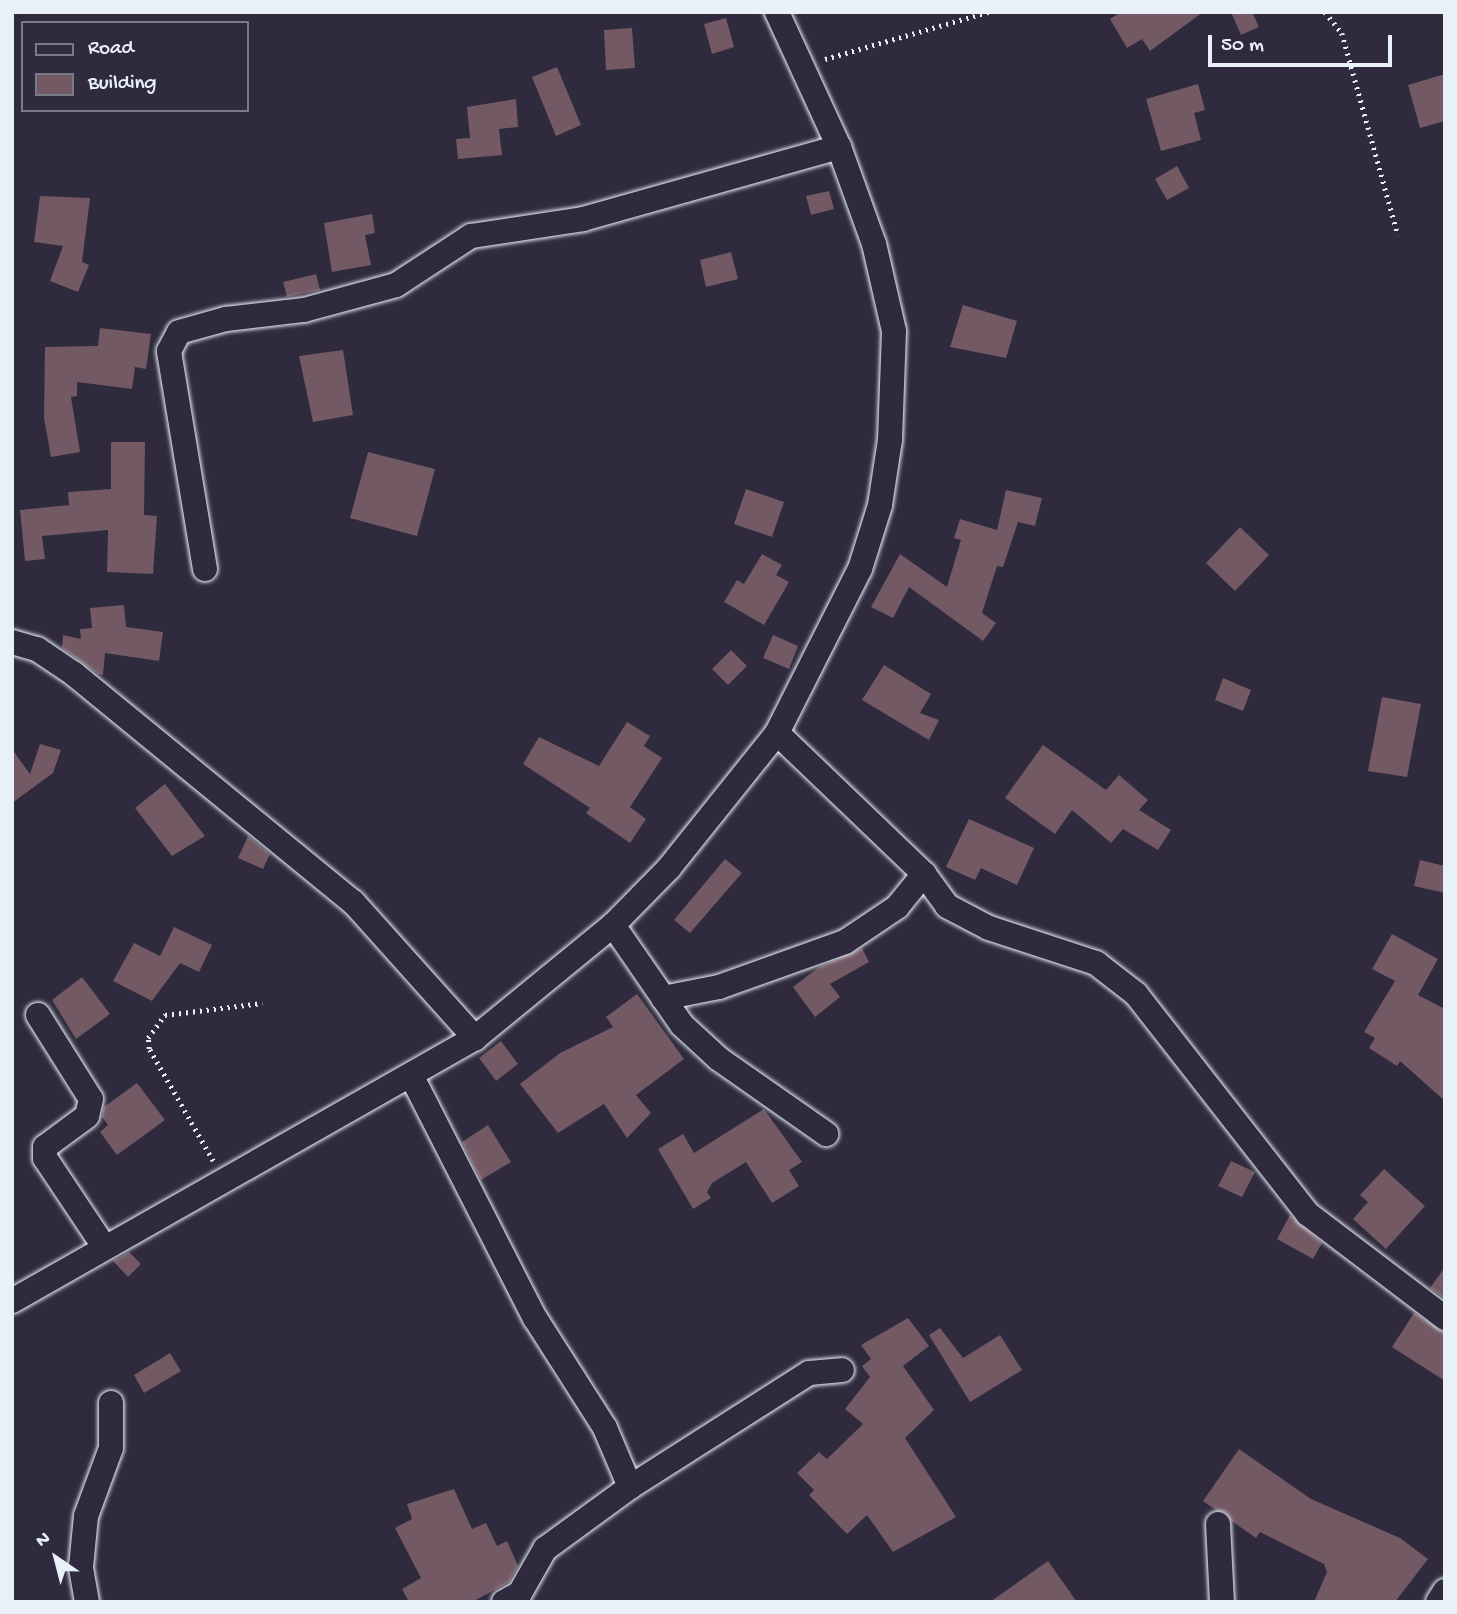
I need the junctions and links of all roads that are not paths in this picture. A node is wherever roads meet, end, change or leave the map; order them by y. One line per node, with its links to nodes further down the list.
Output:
1 (777, 12): 2 (street)
2 (839, 147): 3 (street); 5 (street)
3 (205, 569)
4 (12, 642): 10 (street)
5 (777, 733): 6 (street); 7 (street)
6 (924, 874): 8 (street); 15 (street)
7 (613, 925): 8 (street); 10 (street)
8 (663, 998): 12 (street)
9 (38, 1015): 13 (street)
10 (475, 1038): 11 (street)
11 (412, 1077): 13 (street); 18 (street)
12 (826, 1134)
13 (103, 1245): 14 (street)
14 (12, 1301)
15 (1445, 1318)
16 (842, 1370): 18 (street)
17 (111, 1403): 21 (street)
18 (630, 1488): 22 (street)
19 (1218, 1524): 23 (street)
20 (1445, 1591): 24 (street)
21 (87, 1602)
22 (504, 1602)
23 (1222, 1602)
24 (1438, 1602)

